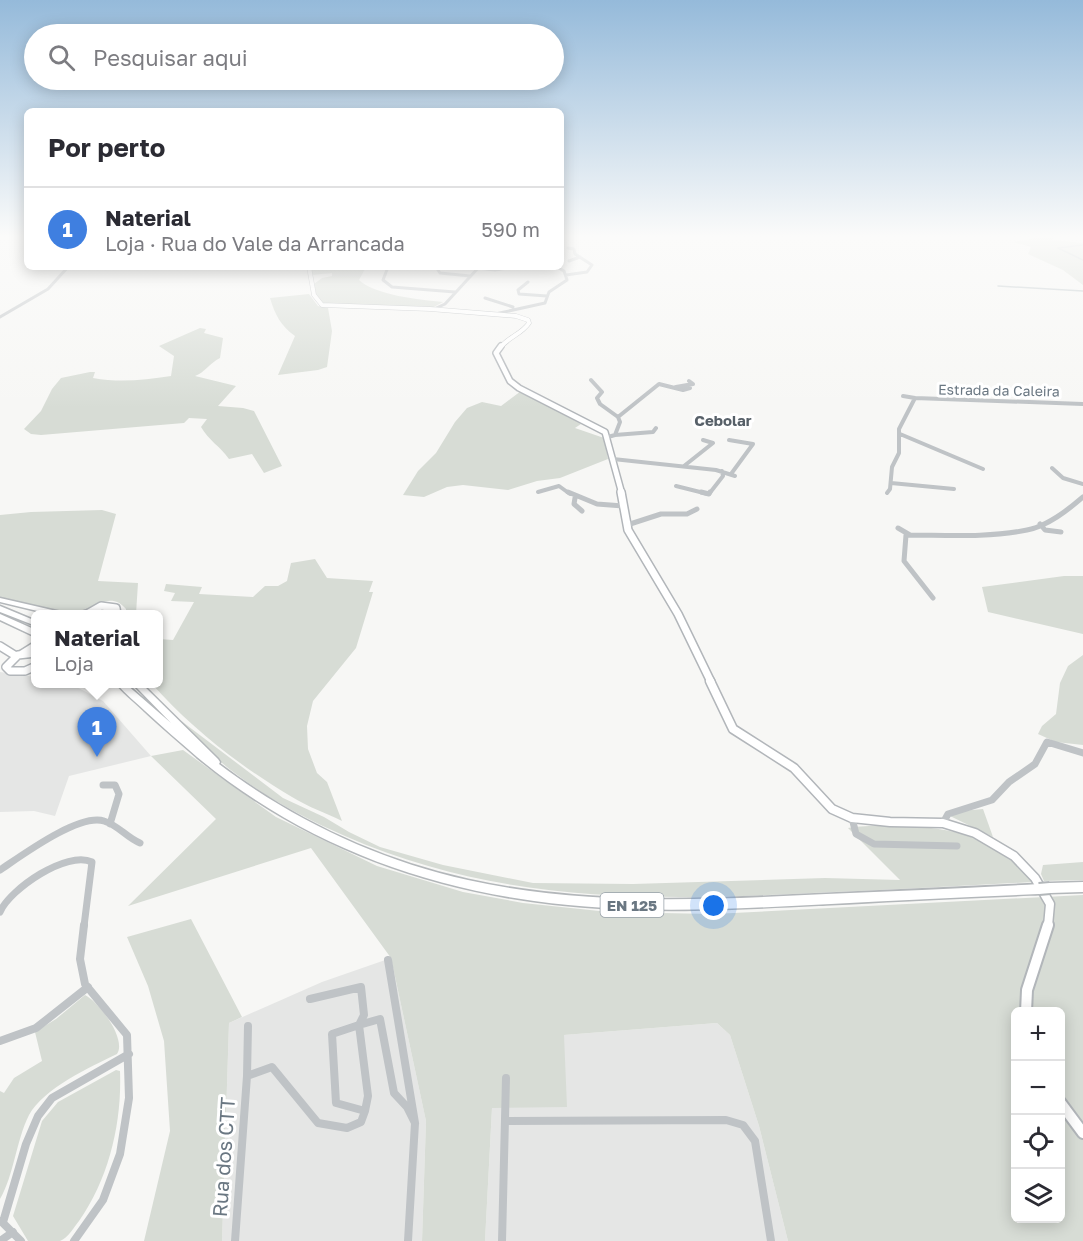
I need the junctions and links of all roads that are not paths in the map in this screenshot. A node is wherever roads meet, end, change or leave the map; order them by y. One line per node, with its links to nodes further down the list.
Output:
1 (40, 293): 13 (street)
2 (313, 293): 10 (street)
3 (454, 293): 8 (street)
4 (519, 293): 6 (street)
5 (551, 293): 6 (street)
6 (547, 296): 9 (street)
7 (484, 300): 9 (street)
8 (445, 304): 10 (street); 11 (street)
9 (518, 308): 12 (street)
10 (432, 310): 11 (street)
11 (448, 311): 12 (street)
12 (510, 312): 26 (street)
13 (0, 316)
14 (591, 380): 23 (street)
15 (689, 381): 17 (street)
16 (654, 387): 17 (street); 19 (street); 23 (street)
17 (674, 387): 18 (street)
18 (690, 388)
19 (659, 391)
20 (903, 396): 21 (street, Estrada da Caleira)
21 (915, 398): 22 (street, Estrada da Caleira); 25 (street)
22 (1083, 404)
23 (618, 417): 26 (street)
24 (656, 428): 26 (street)
25 (900, 434): 32 (street); 34 (street)
26 (612, 436): 29 (street)
27 (703, 440): 30 (street)
28 (729, 440): 33 (street)
29 (613, 459): 30 (street); 42 (street)
30 (684, 466): 33 (street)
31 (1052, 468): 35 (street)
32 (983, 469)
33 (722, 471): 36 (street)
34 (891, 483): 37 (street); 39 (street)
35 (1083, 484)
36 (676, 486)
37 (954, 489)
38 (538, 492): 41 (street)
39 (887, 493)
40 (1083, 496): 45 (street)
41 (575, 498): 42 (street); 44 (street)
42 (623, 506): 46 (street)
43 (697, 509): 46 (street)
44 (582, 511)
45 (1040, 524): 48 (street); 49 (street)
46 (627, 525): 71 (street)
47 (898, 528): 49 (street)
48 (1061, 532)
49 (911, 536): 50 (street)
50 (933, 598)
51 (0, 600): 53 (main road)
52 (0, 608): 57 (main road)
53 (39, 610)
54 (94, 610): 55 (street)
55 (116, 610)
56 (0, 616): 58 (main road)
57 (31, 620)
58 (31, 632)
59 (0, 646): 62 (street)
60 (31, 647): 62 (main road)
61 (31, 653): 62 (street)
62 (19, 654): 63 (street)
63 (31, 668)
64 (118, 688): 69 (main road)
65 (127, 688): 69 (main road, EN 125)
66 (131, 688): 69 (main road, EN 125)
67 (141, 688): 69 (main road)
68 (1083, 753): 72 (street)
69 (225, 773): 77 (main road, EN 125)
70 (103, 785): 73 (street)
71 (852, 818): 72 (street); 75 (street)
72 (943, 823): 82 (street)
73 (110, 824): 74 (street); 76 (street)
74 (140, 843)
75 (957, 846)
76 (0, 870)
77 (1083, 887)
78 (0, 912): 80 (street)
79 (388, 960): 92 (street)
80 (88, 987): 85 (street); 86 (street)
81 (310, 999): 84 (street)
82 (1026, 1007)
83 (248, 1026): 87 (street, Rua dos CTT)
84 (359, 1026): 90 (street); 90 (street); 92 (street)
85 (0, 1041)
86 (129, 1054): 94 (street); 98 (street)
87 (247, 1076): 90 (street); 99 (street, Rua dos CTT)
88 (506, 1078): 91 (street)
89 (1065, 1109): 93 (street)
90 (365, 1111)
91 (505, 1121): 101 (street); 102 (street)
92 (415, 1123): 100 (street)
93 (1083, 1133)
94 (1, 1221): 95 (street)
95 (13, 1232): 96 (street); 97 (street)
96 (0, 1241)
97 (21, 1241)
98 (74, 1241)
99 (235, 1241)
100 (408, 1241)
101 (502, 1241)
102 (771, 1241)

